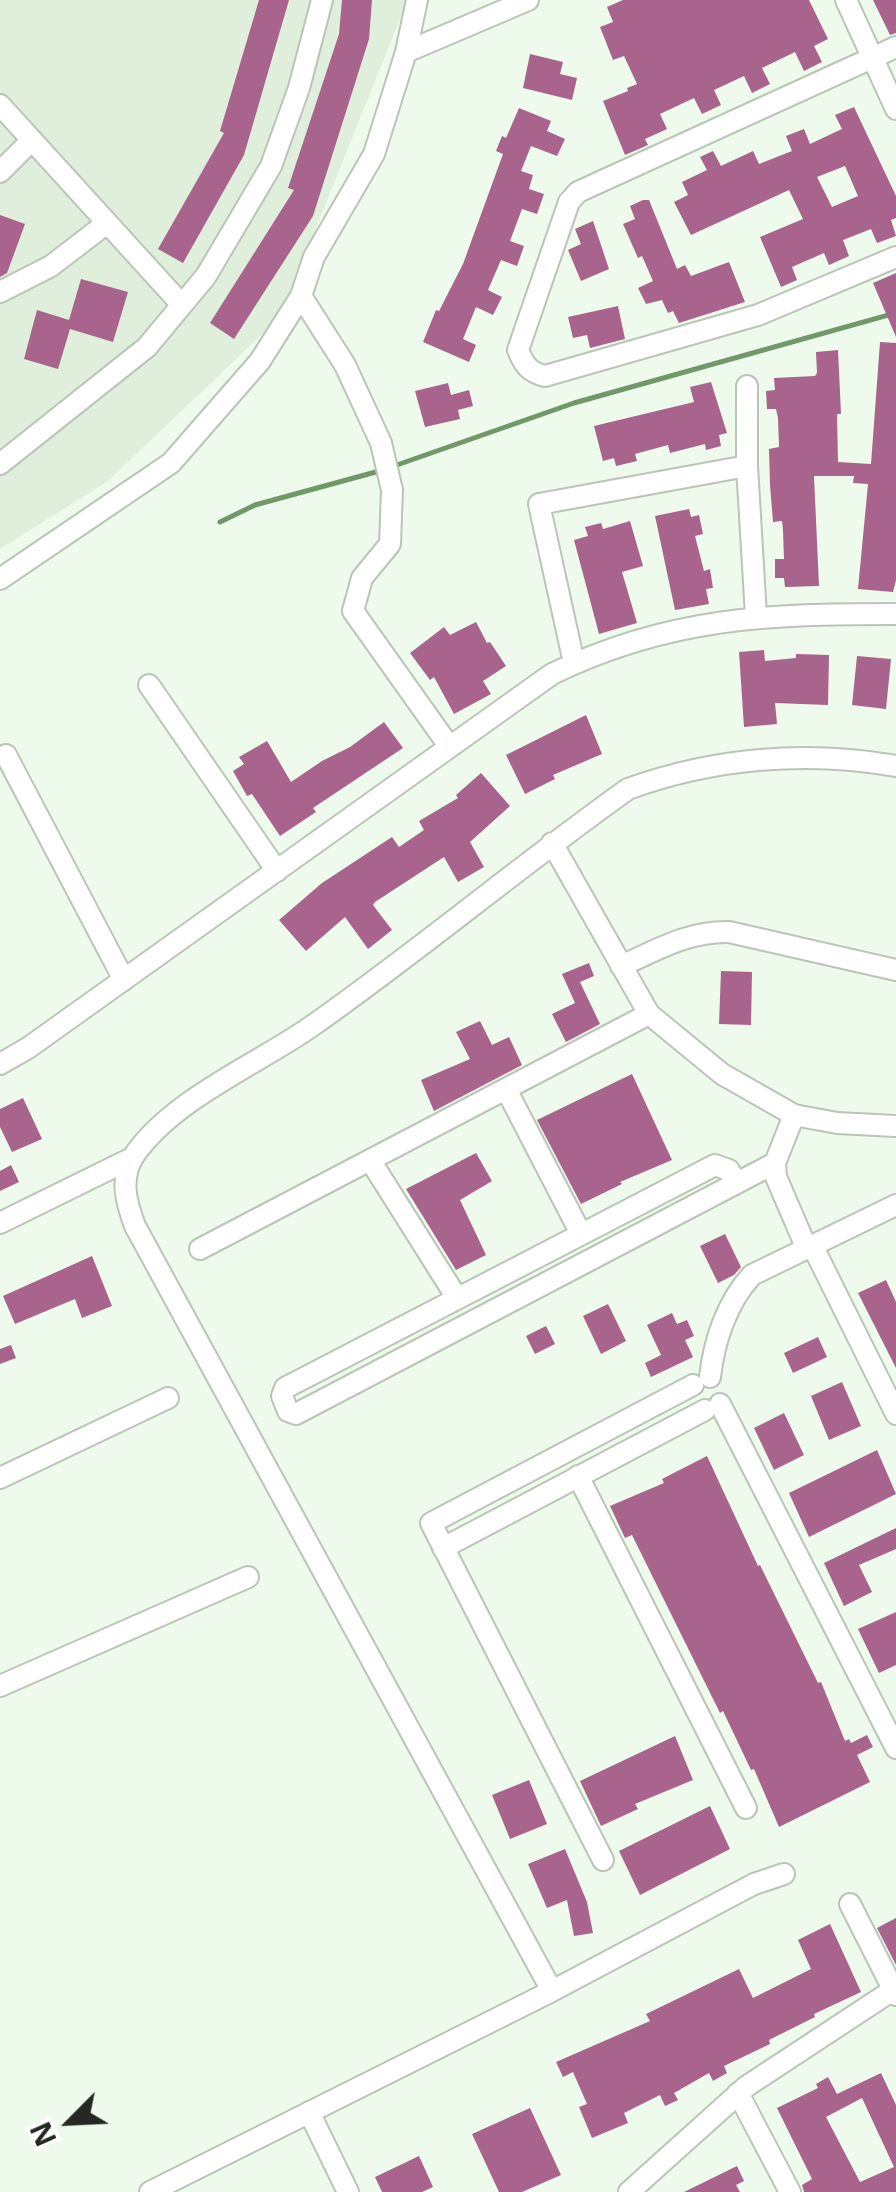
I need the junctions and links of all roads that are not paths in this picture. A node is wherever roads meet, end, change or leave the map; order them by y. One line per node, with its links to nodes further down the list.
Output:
1 (322, 0): 16 (street)
2 (417, 0): 6 (street)
3 (528, 0): 6 (street)
4 (846, 0): 7 (street)
5 (896, 47): 7 (street)
6 (406, 52): 15 (street)
7 (872, 57): 9 (street); 13 (street)
8 (0, 105): 10 (street)
9 (896, 109)
10 (32, 140): 11 (street); 12 (street)
11 (0, 172)
12 (107, 222): 14 (street); 16 (street)
13 (896, 256)
14 (0, 292)
15 (301, 296): 20 (street); 25 (street)
16 (182, 305): 18 (street)
17 (748, 386): 19 (street)
18 (0, 464)
19 (747, 466): 22 (street); 23 (street)
20 (0, 579)
21 (896, 614): 22 (street)
22 (756, 616): 23 (street)
23 (574, 663): 25 (street)
24 (149, 685): 29 (street)
25 (449, 746): 29 (street)
26 (6, 755): 32 (street)
27 (896, 766): 28 (street)
28 (552, 843): 30 (street); 38 (street)
29 (277, 870): 32 (street)
30 (621, 966): 31 (street); 33 (street)
31 (896, 970)
32 (124, 980): 34 (street)
33 (648, 1014): 35 (street); 36 (street)
34 (0, 1064)
35 (506, 1089): 39 (street); 44 (street)
36 (794, 1115): 37 (street); 40 (street)
37 (896, 1126)
38 (132, 1158): 43 (street); 62 (street)
39 (370, 1160): 46 (street); 47 (street)
40 (774, 1163): 41 (street); 45 (street)
41 (736, 1182): 44 (street); 47 (street)
42 (896, 1205): 45 (street)
43 (0, 1223)
44 (581, 1234): 47 (street)
45 (810, 1248): 48 (street); 51 (street)
46 (200, 1249)
47 (457, 1298)
48 (702, 1381): 50 (street); 54 (street)
49 (168, 1398): 53 (street)
50 (713, 1407): 52 (street); 57 (street)
51 (896, 1414)
52 (578, 1476): 54 (street); 58 (street)
53 (0, 1478)
54 (443, 1548): 59 (street)
55 (248, 1577): 56 (street)
56 (0, 1686)
57 (896, 1748)
58 (746, 1808)
59 (603, 1860)
60 (784, 1874): 62 (street)
61 (850, 1904): 63 (street)
62 (552, 1991): 65 (street)
63 (895, 1991): 64 (street)
64 (738, 2094): 68 (street); 69 (street)
65 (309, 2112): 66 (street); 67 (street)
66 (150, 2192)
67 (348, 2192)
68 (629, 2192)
69 (790, 2192)

